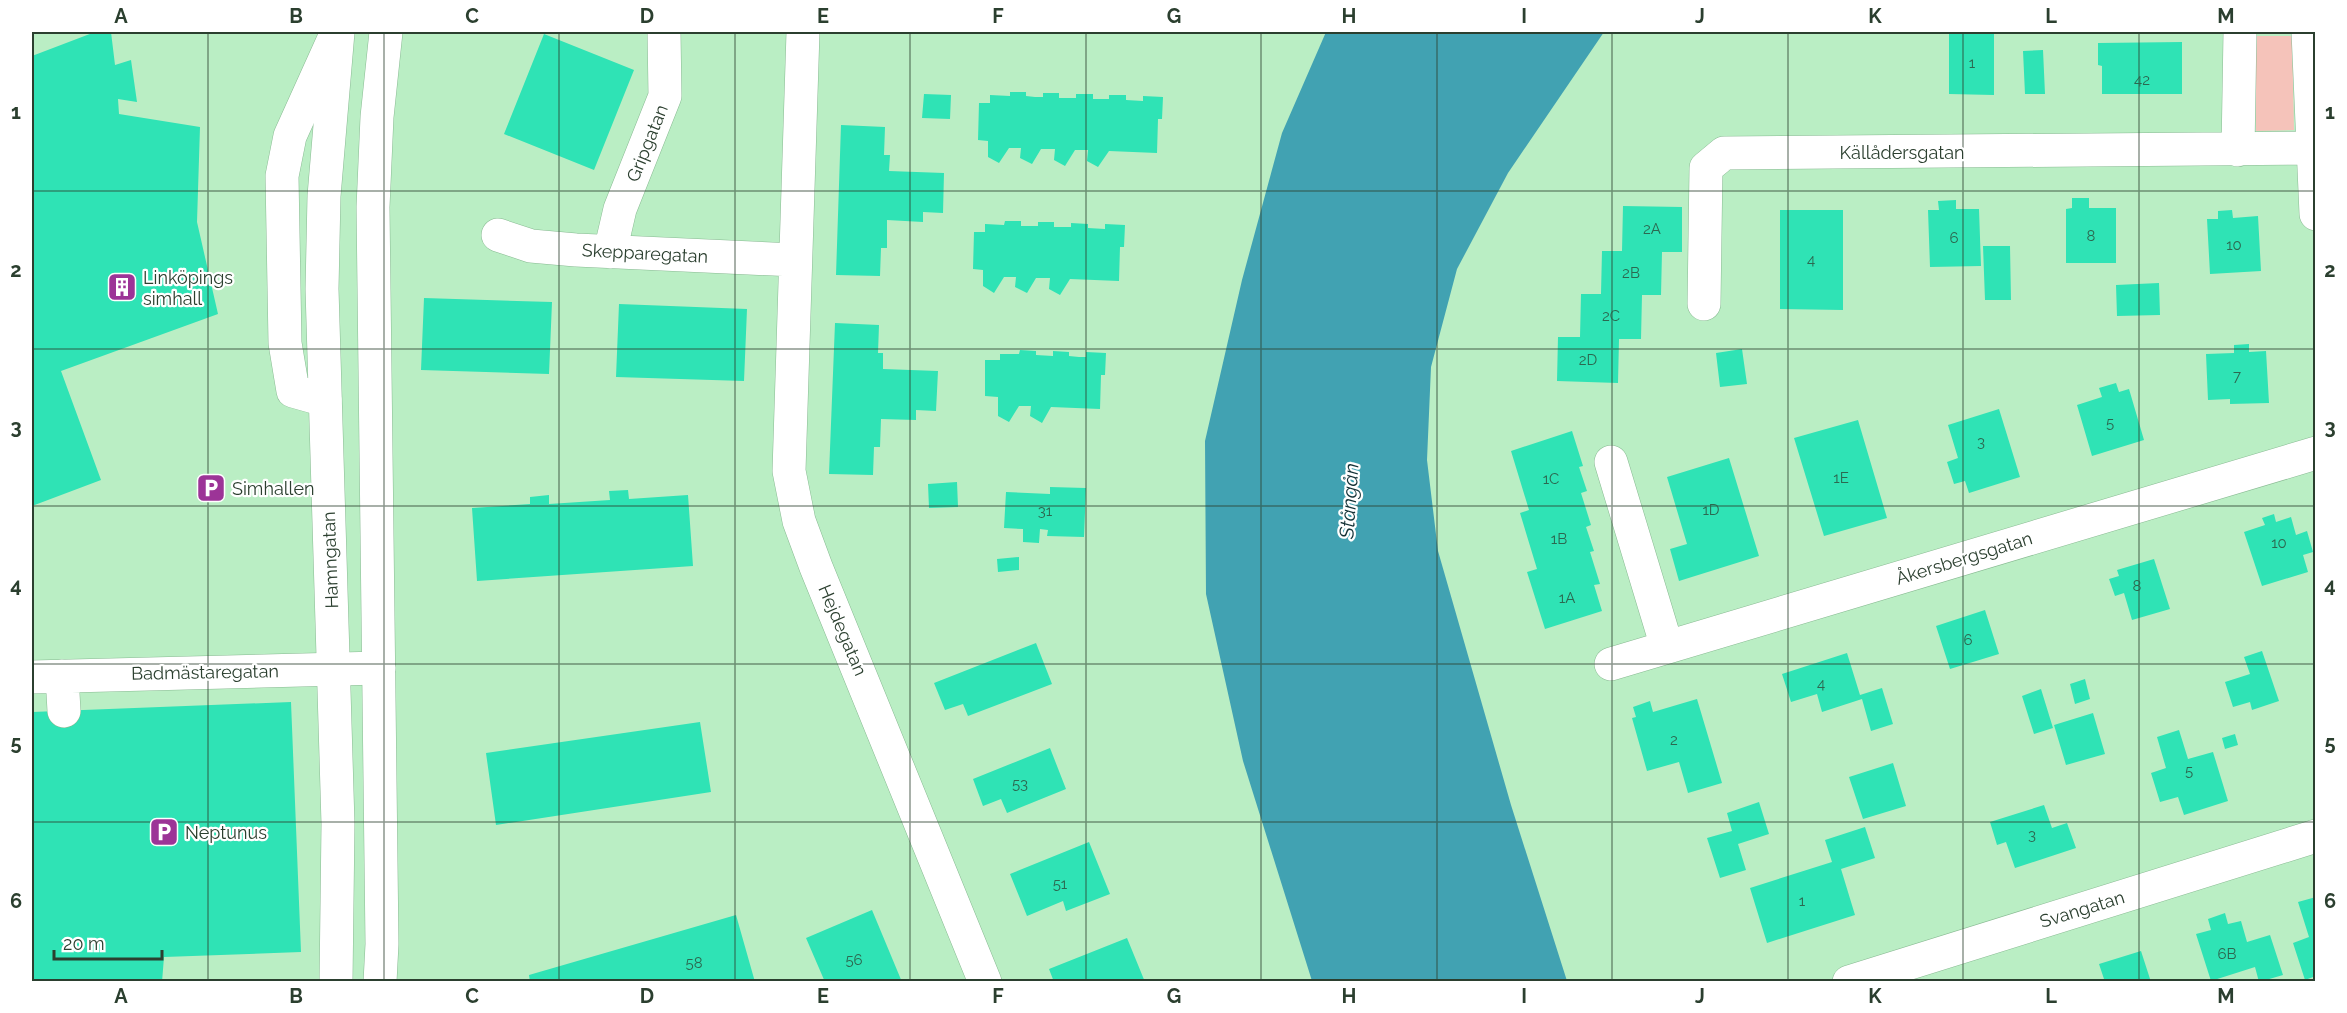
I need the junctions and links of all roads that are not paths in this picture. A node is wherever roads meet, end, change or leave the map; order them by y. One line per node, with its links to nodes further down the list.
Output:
1 (337, 32): 14 (street, Hamngatan); 14 (street)
2 (386, 32): 19 (street)
3 (664, 32): 11 (street, Gripgatan)
4 (803, 32): 12 (street)
5 (2240, 32): 8 (street)
6 (2308, 32): 7 (street)
7 (2312, 148): 8 (street, Källådersgatan); 9 (street)
8 (2238, 150): 13 (street, Källådersgatan)
9 (2316, 214)
10 (498, 235): 11 (street, Skepparegatan)
11 (610, 252): 12 (street, Skepparegatan)
12 (794, 260): 26 (street, Hejdegatan)
13 (1704, 304)
14 (325, 400): 20 (street, Hamngatan)
15 (2316, 453): 17 (street, Åkersbergsgatan)
16 (1611, 462): 17 (street)
17 (1667, 647): 18 (street, Åkersbergsgatan)
18 (1611, 664)
19 (379, 668): 20 (street, Badmästaregatan); 25 (street)
20 (334, 669): 21 (street, Badmästaregatan); 24 (street, Hamngatan)
21 (47, 677): 22 (street)
22 (64, 711)
23 (2316, 836): 27 (street, Svangatan)
24 (336, 981)
25 (380, 981)
26 (985, 981)
27 (1849, 981)

